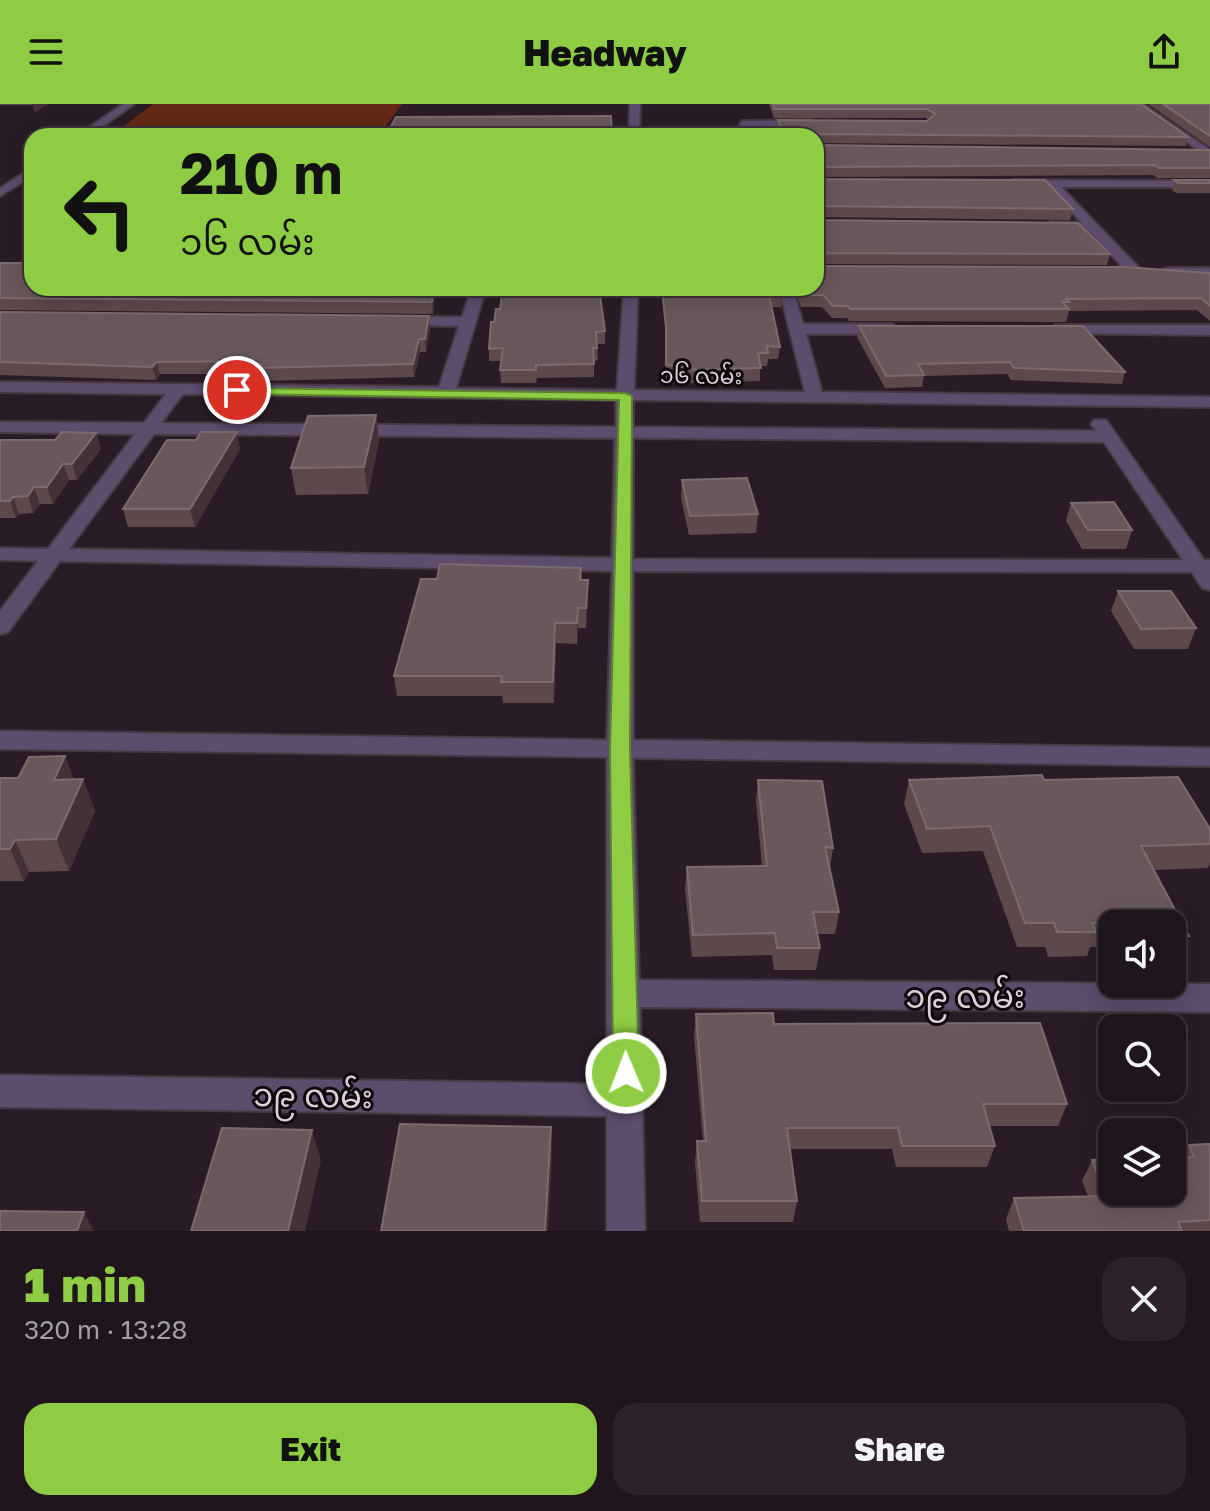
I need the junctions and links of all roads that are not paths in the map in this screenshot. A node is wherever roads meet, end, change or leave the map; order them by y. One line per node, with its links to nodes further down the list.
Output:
1 (129, 104): 5 (street)
2 (635, 104): 6 (street)
3 (1137, 104): 9 (street)
4 (819, 123): 7 (street)
5 (94, 128)
6 (634, 128)
7 (743, 128)
8 (1176, 152): 9 (street)
9 (1209, 153)
10 (0, 179): 11 (street)
11 (24, 179)
12 (24, 180): 16 (street)
13 (1004, 183): 14 (street)
14 (1051, 183): 15 (street); 18 (street)
15 (1210, 184)
16 (0, 193)
17 (1031, 226): 18 (street)
18 (1093, 227): 20 (street)
19 (1119, 272): 20 (street)
20 (1135, 272): 21 (street)
21 (1210, 272)
22 (476, 296): 26 (street)
23 (631, 296): 34 (street)
24 (788, 296): 27 (street)
25 (373, 321): 26 (street)
26 (466, 322): 33 (street)
27 (798, 329): 28 (street); 35 (street)
28 (909, 329)
29 (1036, 330): 30 (street)
30 (1210, 330)
31 (0, 387): 32 (street, ၁၆ လမ်း)
32 (178, 389): 33 (street, ၁၆ လမ်း); 39 (street)
33 (446, 393): 34 (street, ၁၆ လမ်း)
34 (625, 396): 35 (street, ၁၆ လမ်း); 40 (street)
35 (815, 398): 36 (street, ၁၆ လမ်း)
36 (1084, 402): 37 (street, ၁၆ လမ်း); 41 (street)
37 (1210, 402)
38 (0, 427): 39 (street)
39 (150, 429): 40 (street); 43 (street)
40 (625, 432): 41 (street); 44 (street)
41 (1108, 437): 45 (street)
42 (0, 554): 43 (street)
43 (53, 555): 44 (street); 46 (street)
44 (625, 565): 45 (street); 48 (street)
45 (1206, 572)
46 (0, 627)
47 (0, 740): 48 (street)
48 (620, 750): 49 (street); 50 (street)
49 (1210, 757)
50 (624, 993): 51 (street, ၁၉ လမ်း); 53 (street)
51 (1210, 998)
52 (0, 1091): 53 (street, ၁၉ လမ်း)
53 (626, 1100): 54 (street)
54 (626, 1231)

